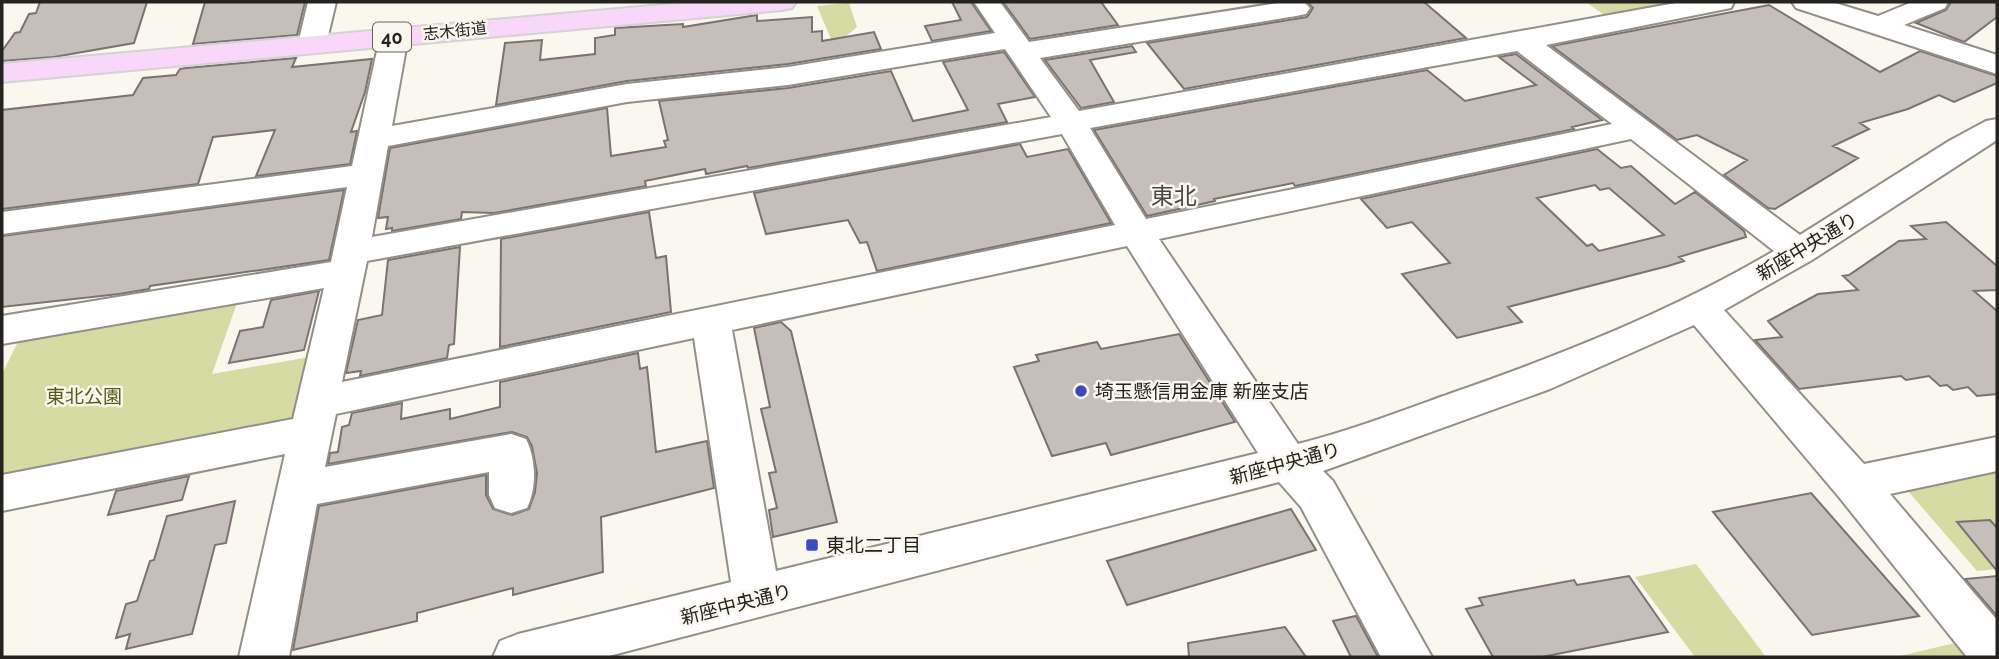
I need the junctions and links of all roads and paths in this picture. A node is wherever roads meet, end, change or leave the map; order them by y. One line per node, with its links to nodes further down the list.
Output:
1 (322, 2): 11 (street)
2 (782, 2): 9 (main road, 志木街道 / 40)
3 (987, 2): 12 (street)
4 (1721, 2): 10 (street)
5 (1806, 2): 8 (street)
6 (1935, 2): 8 (street)
7 (1296, 8): 12 (street)
8 (1879, 26): 13 (street)
9 (394, 37): 11 (main road, 志木街道 / 40); 18 (street)
10 (1523, 41): 15 (street); 16 (street)
11 (312, 44): 14 (main road, 志木街道 / 40)
12 (1017, 45): 15 (street); 18 (street)
13 (1997, 65)
14 (2, 73)
15 (1071, 123): 20 (street); 22 (street)
16 (1638, 128): 20 (street); 21 (street)
17 (1994, 134): 21 (street, 新座中央通り)
18 (369, 157): 19 (street); 22 (street)
19 (2, 223)
20 (1137, 233): 24 (street); 28 (street)
21 (1799, 252): 23 (street, 新座中央通り)
22 (349, 262): 25 (street); 26 (street)
23 (1699, 307): 28 (street, 新座中央通り); 29 (street)
24 (711, 322): 26 (street); 33 (street)
25 (6, 337)
26 (315, 417): 30 (street); 31 (street)
27 (1997, 454): 29 (street)
28 (1288, 463): 33 (street, 新座中央通り); 36 (street)
29 (1855, 484): 37 (street)
30 (298, 491): 32 (street); 34 (street)
31 (2, 493)
32 (511, 495)
33 (757, 599): 35 (street, 新座中央通り)
34 (264, 657)
35 (518, 657)
36 (1406, 657)
37 (1997, 657)

